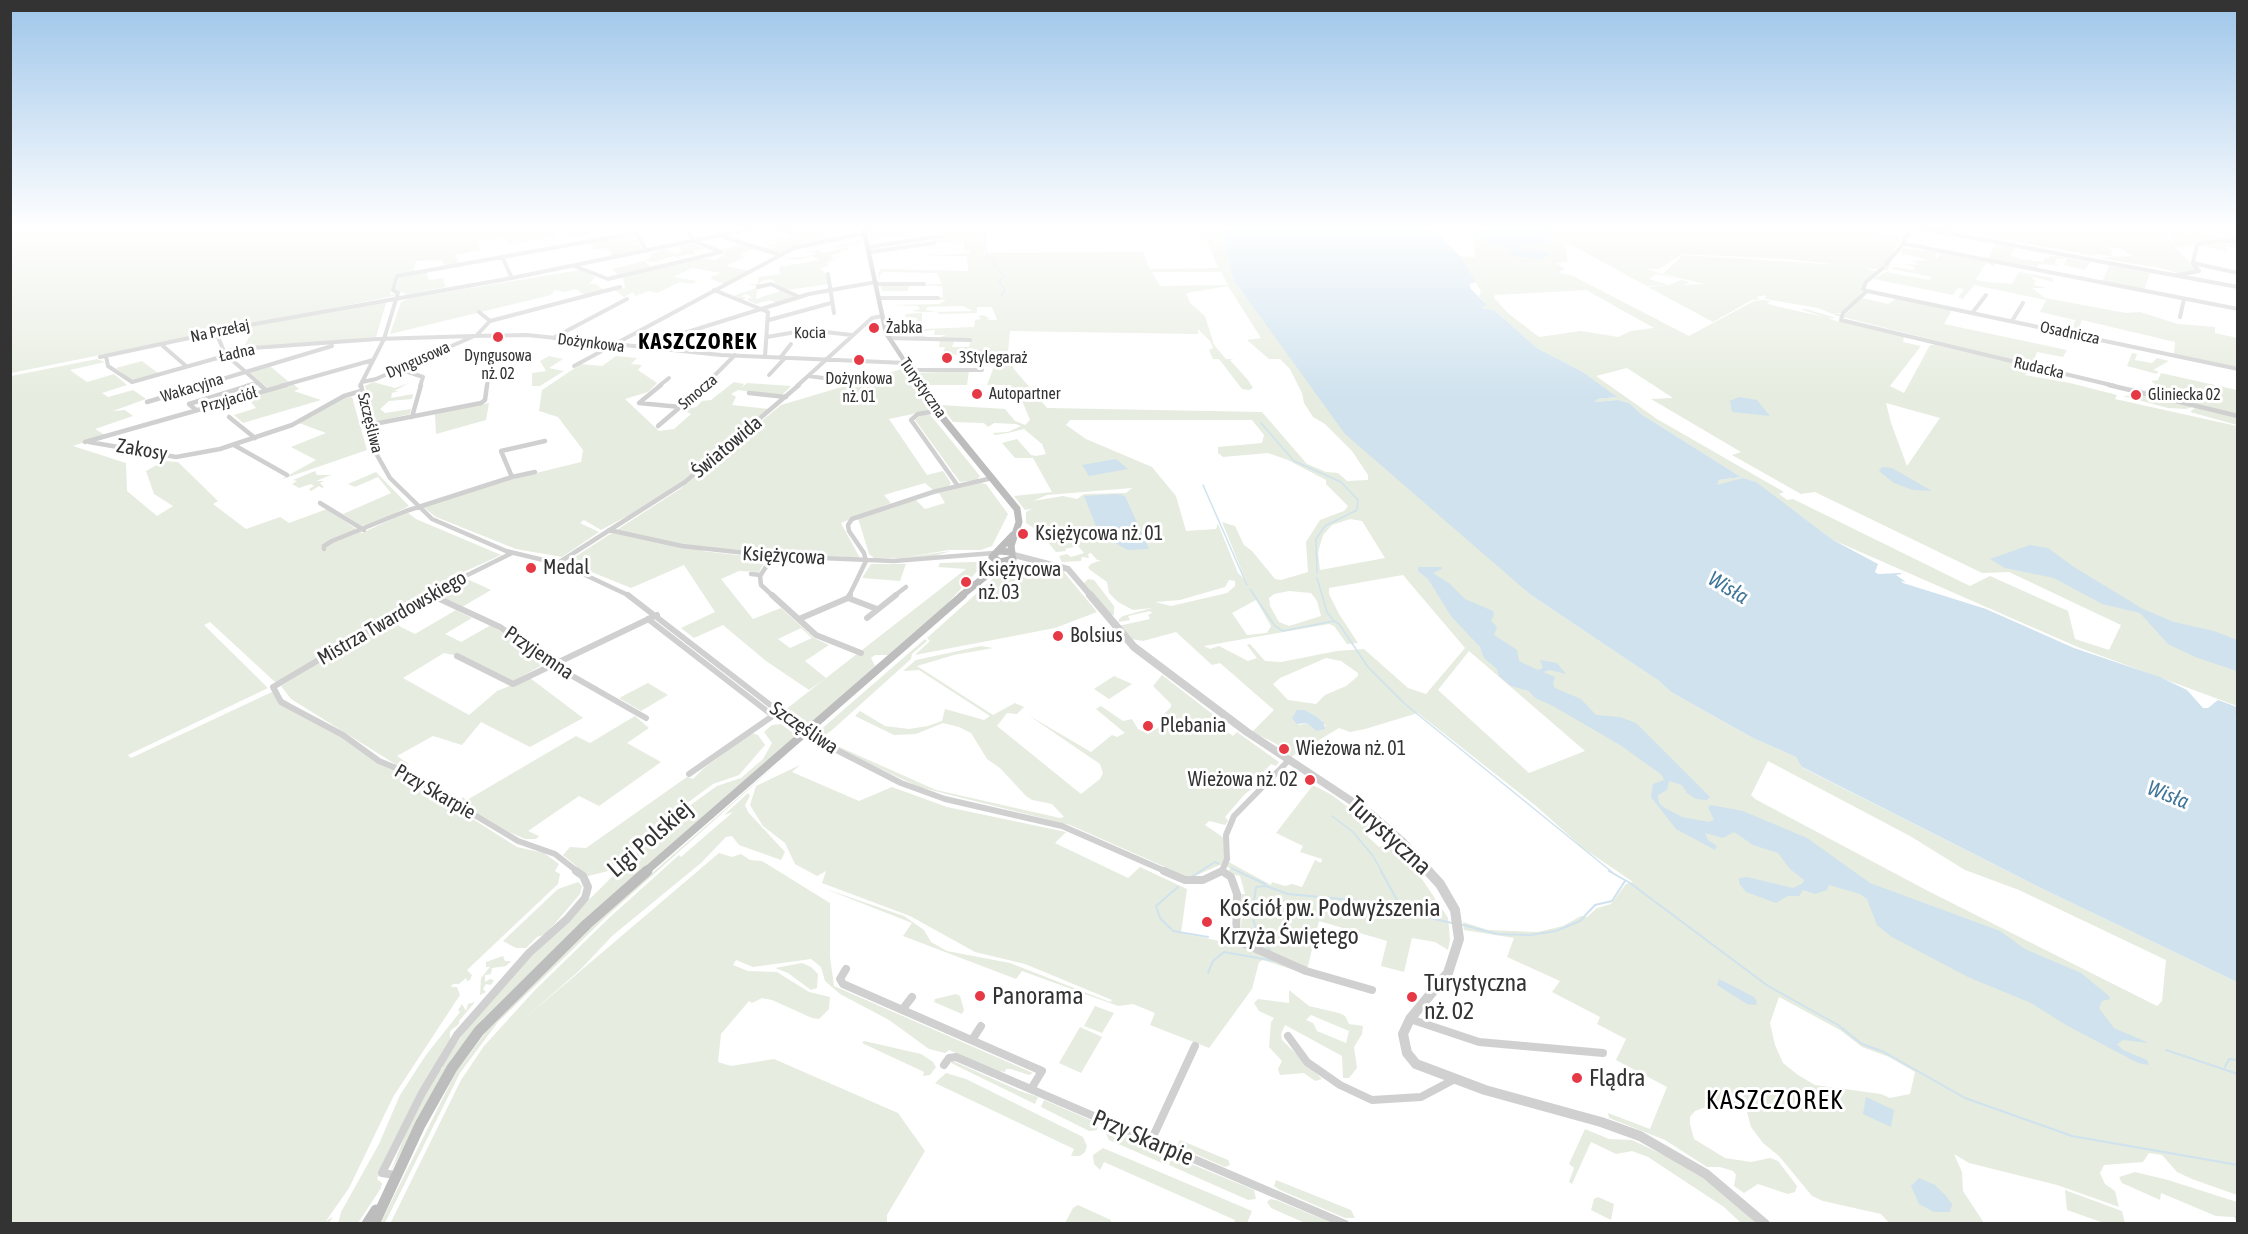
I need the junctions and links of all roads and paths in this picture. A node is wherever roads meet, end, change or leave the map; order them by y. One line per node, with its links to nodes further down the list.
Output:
1 (877, 283): 21 (main road, Turystyczna)
2 (394, 284): 19 (street)
3 (478, 284): 19 (street, Na Przełaj)
4 (726, 284): 16 (street)
5 (831, 284): 15 (street)
6 (873, 284): 15 (street)
7 (891, 284): 11 (street)
8 (1865, 284): 17 (street)
9 (2104, 284): 23 (street)
10 (2218, 284): 14 (street)
11 (924, 285)
12 (620, 287): 36 (street)
13 (758, 287): 20 (street)
14 (2238, 287)
15 (832, 289): 20 (street); 25 (street)
16 (714, 290): 27 (street); 49 (street)
17 (1867, 291): 30 (street, Osadnicza); 35 (street)
18 (1986, 295): 30 (street)
19 (397, 297): 38 (street, Na Przełaj); 44 (street, Szczęśliwa)
20 (799, 297): 27 (street)
21 (879, 298): 22 (street); 32 (main road, Turystyczna)
22 (938, 298)
23 (2184, 299): 28 (street); 33 (street)
24 (627, 300): 42 (street)
25 (831, 303): 31 (street); 34 (street)
26 (2023, 303): 37 (street)
27 (763, 309): 34 (street); 50 (street)
28 (2238, 309)
29 (479, 312): 36 (street)
30 (1973, 312): 37 (street, Osadnicza)
31 (834, 313)
32 (882, 316): 39 (street, Światowida); 43 (main road, Turystyczna)
33 (2180, 316)
34 (769, 320): 41 (street)
35 (1841, 320): 83 (street, Rudacka)
36 (489, 321): 40 (street)
37 (2012, 321): 65 (street, Osadnicza)
38 (216, 332): 48 (street, Na Przełaj); 51 (street)
39 (852, 335): 41 (street, Kocia); 60 (street, Światowida)
40 (475, 336): 42 (street, Dożynkowa); 44 (street, Dożynkowa); 64 (street, Dyngusowa)
41 (767, 337): 56 (street)
42 (553, 338): 49 (street, Dożynkowa)
43 (889, 338): 45 (street); 61 (main road, Turystyczna)
44 (384, 339): 46 (street, Ładna); 58 (street, Szczęśliwa)
45 (970, 339)
46 (341, 343): 51 (street, Ładna); 68 (street, Wakacyjna)
47 (792, 344): 57 (street)
48 (164, 345): 53 (street, Na Przełaj); 62 (street)
49 (612, 345): 50 (street, Dożynkowa); 63 (street)
50 (648, 349): 52 (street, Dożynkowa)
51 (225, 354): 62 (street, Ładna); 68 (street)
52 (735, 355): 56 (street, Dożynkowa); 80 (street, Smocza)
53 (106, 356): 54 (street); 62 (street, Ładna)
54 (100, 357)
55 (514, 357): 59 (street)
56 (765, 357): 57 (street, Dożynkowa)
57 (782, 358): 60 (street, Dożynkowa); 69 (street)
58 (373, 360): 74 (street, Szczęśliwa); 75 (street, Przyjaciół)
59 (491, 360): 85 (street)
60 (825, 360): 61 (street, Dożynkowa); 70 (street, Światowida)
61 (906, 363): 66 (main road, Turystyczna)
62 (186, 366)
63 (574, 366)
64 (399, 369): 74 (street, Dyngusowa); 85 (street)
65 (2238, 369)
66 (910, 370): 67 (street); 82 (main road, Turystyczna)
67 (982, 370)
68 (244, 372): 73 (street); 79 (street, Wakacyjna)
69 (769, 375)
70 (808, 376): 72 (street); 78 (street, Światowida)
71 (669, 378): 80 (street)
72 (839, 380)
73 (257, 382): 75 (street); 81 (street)
74 (362, 382): 76 (street, Szczęśliwa)
75 (266, 390): 81 (street, Przyjaciół)
76 (361, 392): 86 (street, Szczęśliwa); 88 (street, Zakosy)
77 (749, 393): 78 (street)
78 (786, 397): 100 (street, Światowida)
79 (147, 402)
80 (680, 407): 87 (street, Smocza)
81 (196, 410): 90 (street, Przyjaciół)
82 (937, 411): 95 (main road, Turystyczna); 96 (street)
83 (2238, 416)
84 (229, 417): 88 (street)
85 (412, 417): 86 (street)
86 (369, 425): 98 (street, Szczęśliwa)
87 (658, 426)
88 (255, 438): 91 (street, Zakosy)
89 (545, 441): 94 (street)
90 (85, 442): 91 (street, Zakosy)
91 (234, 445): 93 (street)
92 (535, 472): 94 (street)
93 (287, 475)
94 (512, 477): 98 (street)
95 (992, 478): 96 (street); 101 (main road, Turystyczna)
96 (958, 486): 107 (street)
97 (320, 502): 99 (street)
98 (417, 507): 99 (street); 103 (street, Szczęśliwa)
99 (364, 530): 102 (street)
100 (609, 530): 104 (street, Księżycowa); 108 (street, Światowida)
101 (1016, 532): 105 (main road); 106 (main road, Turystyczna)
102 (324, 549)
103 (513, 553): 108 (street, Szczęśliwa); 113 (street, Mistrza Twardowskiego)
104 (773, 556): 107 (street, Księżycowa); 110 (street)
105 (995, 556): 106 (main road); 106 (main road); 107 (street, Księżycowa); 111 (main road, Ligi Polskiej)
106 (1010, 558): 111 (main road, Ligi Polskiej); 126 (street, Turystyczna)
107 (866, 561): 114 (street)
108 (558, 563): 116 (street, Szczęśliwa)
109 (751, 574): 110 (street)
110 (760, 575): 119 (street)
111 (982, 578): 146 (main road, Ligi Polskiej)
112 (906, 587): 115 (street)
113 (429, 594): 122 (street, Przyjemna); 123 (street, Mistrza Twardowskiego)
114 (848, 598): 115 (street); 119 (street)
115 (877, 609): 117 (street)
116 (657, 615): 118 (street); 124 (street, Szczęśliwa)
117 (867, 618)
118 (648, 619): 122 (street); 124 (street)
119 (799, 619): 120 (street)
120 (861, 652)
121 (457, 656): 122 (street)
122 (553, 665): 125 (street, Przyjemna)
123 (273, 687): 129 (street, Przy Skarpie)
124 (775, 714): 127 (street); 128 (street, Szczęśliwa)
125 (646, 718)
126 (1289, 760): 128 (street); 136 (street, Turystyczna)
127 (688, 774)
128 (1222, 871): 130 (street)
129 (585, 898): 146 (street)
130 (1268, 956): 131 (street)
131 (1282, 962): 133 (street)
132 (846, 969): 135 (street)
133 (1372, 990)
134 (912, 997): 135 (street)
135 (902, 1010): 139 (street)
136 (1410, 1019): 141 (street); 143 (street)
137 (981, 1026): 139 (street)
138 (1288, 1036): 143 (street)
139 (972, 1040): 144 (street)
140 (1195, 1046): 145 (street)
141 (1603, 1053)
142 (944, 1065): 144 (street, Przy Skarpie)
143 (1453, 1080): 150 (street)
144 (1031, 1089): 145 (street, Przy Skarpie)
145 (1151, 1141): 149 (street, Przy Skarpie)
146 (397, 1175): 147 (main road, Ligi Polskiej); 148 (main road, Ligi Polskiej)
147 (367, 1224)
148 (374, 1224)
149 (1345, 1224)
150 (1765, 1224)

